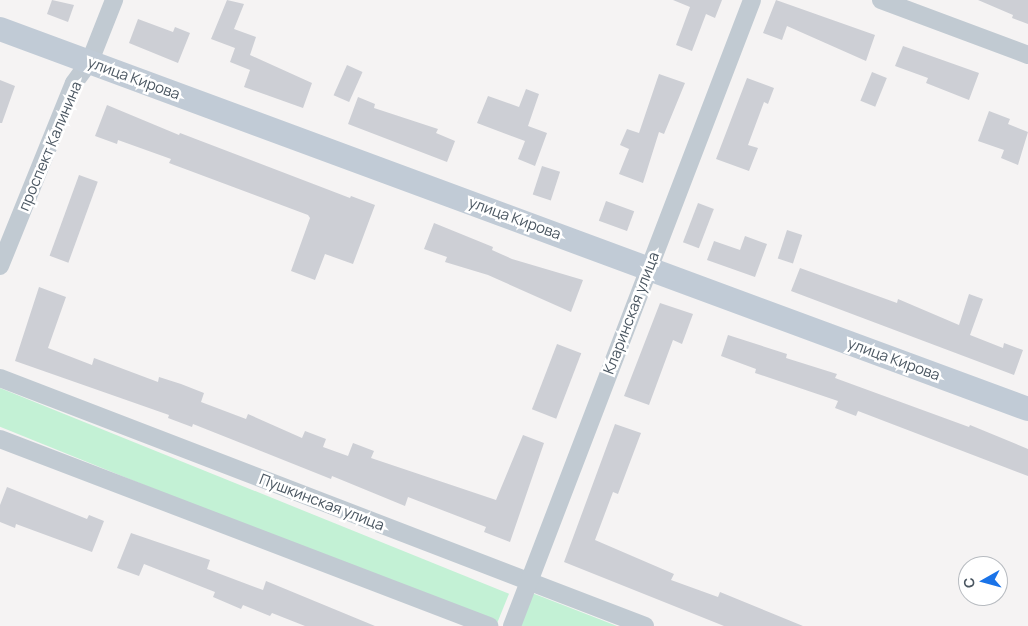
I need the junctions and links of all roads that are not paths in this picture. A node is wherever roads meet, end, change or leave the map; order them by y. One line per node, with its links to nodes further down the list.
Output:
1 (114, 0): 6 (street, проспект Калинина)
2 (752, 0): 8 (street, Кларинская улица)
3 (881, 0): 5 (street)
4 (0, 29): 6 (street, улица Кирова)
5 (1028, 56)
6 (90, 61): 7 (street, проспект Калинина); 8 (street, улица Кирова)
7 (0, 266)
8 (649, 267): 10 (street, улица Кирова); 12 (street, Кларинская улица)
9 (0, 378): 12 (street, Пушкинская улица)
10 (1028, 409)
11 (0, 439): 13 (street)
12 (527, 581): 14 (street, Кларинская улица); 15 (street, Пушкинская улица)
13 (489, 626)
14 (512, 626)
15 (645, 626)

